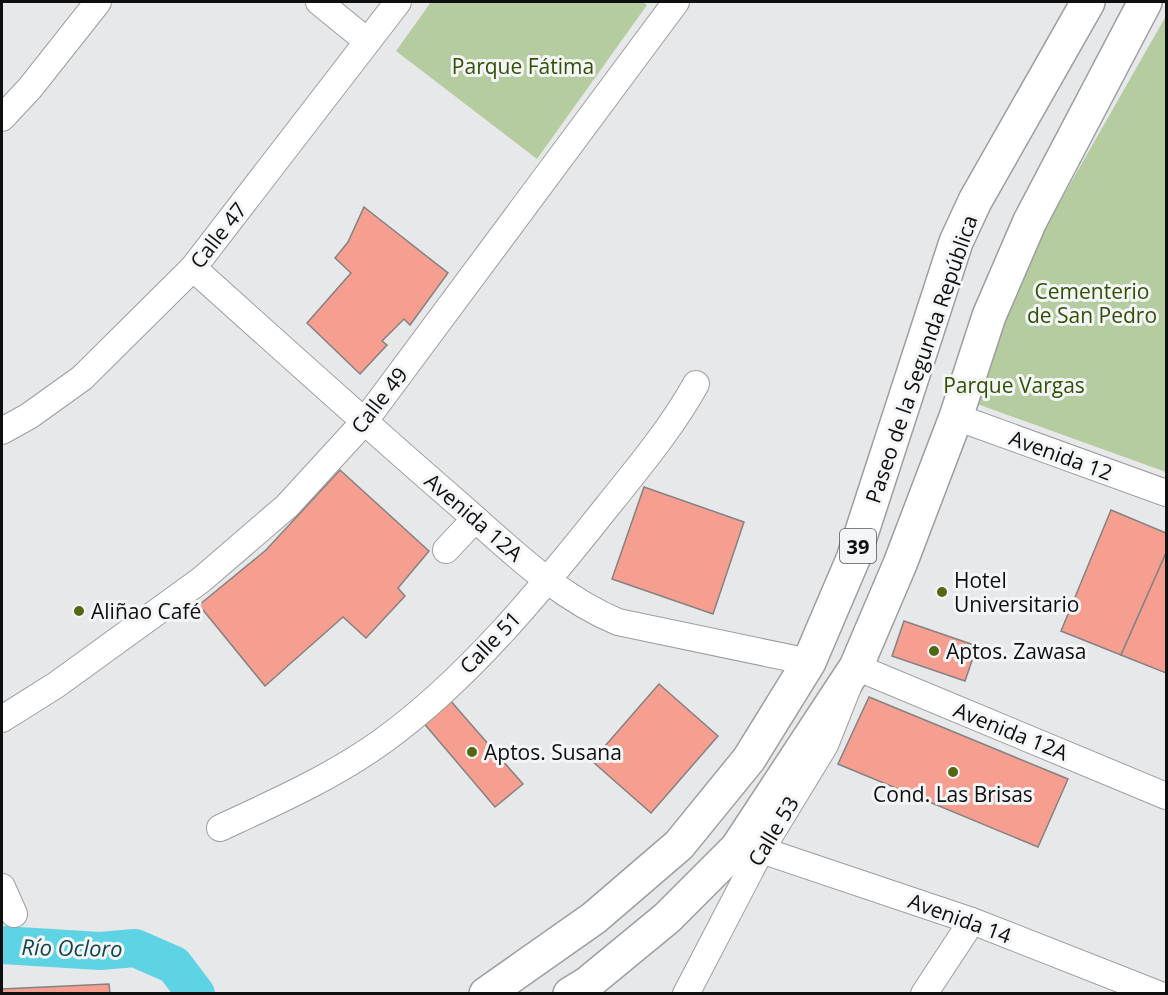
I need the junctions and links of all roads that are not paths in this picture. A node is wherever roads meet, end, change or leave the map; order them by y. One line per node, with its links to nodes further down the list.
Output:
1 (98, 2): 10 (street)
2 (319, 2): 9 (street)
3 (398, 2): 9 (street, Calle 47)
4 (675, 2): 14 (street, Calle 49)
5 (1088, 2): 20 (highway, Paseo de la Segunda República / 39)
6 (1145, 2): 8 (highway, 39)
7 (1151, 2): 8 (highway)
8 (1128, 32): 13 (highway, 39)
9 (367, 41): 11 (street, Calle 47)
10 (2, 118)
11 (193, 268): 14 (street, Avenida 12A); 15 (street, Calle 47)
12 (696, 384): 19 (street, Calle 51)
13 (956, 417): 16 (street, Avenida 12); 21 (highway, 39)
14 (364, 422): 17 (street, Avenida 12A); 22 (street, Calle 49)
15 (2, 431)
16 (1167, 493)
17 (476, 519): 18 (street); 19 (street, Avenida 12A)
18 (446, 550)
19 (548, 581): 20 (street, Avenida 12A); 24 (street, Calle 51)
20 (809, 662): 30 (highway, Paseo de la Segunda República / 39)
21 (856, 667): 23 (street, Avenida 12A); 25 (street, Calle 53); 31 (highway, 39)
22 (2, 719)
23 (1167, 796)
24 (220, 828)
25 (760, 850): 28 (street, Avenida 14); 32 (street, Calle 53)
26 (2, 887): 27 (street)
27 (14, 914)
28 (972, 921): 29 (street, Avenida 14); 33 (street)
29 (1157, 989)
30 (486, 993)
31 (570, 993)
32 (686, 993)
33 (924, 993)

